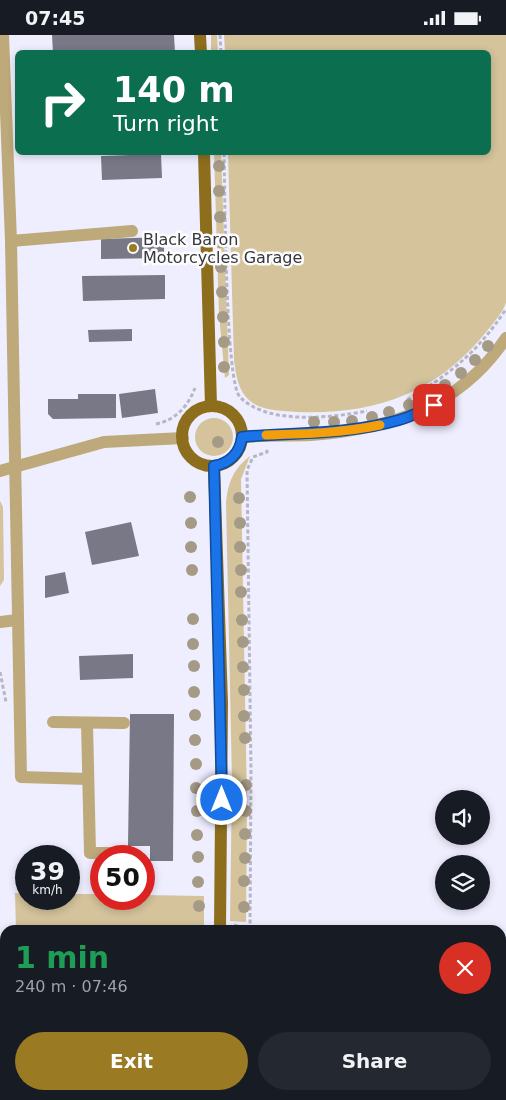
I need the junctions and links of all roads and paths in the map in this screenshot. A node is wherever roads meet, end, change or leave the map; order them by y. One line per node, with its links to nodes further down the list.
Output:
1 (3, 35): 9 (street)
2 (200, 35): 4 (main road)
3 (220, 35): 5 (path)
4 (201, 50)
5 (220, 50)
6 (204, 155): 12 (main road)
7 (224, 155): 15 (path)
8 (132, 231): 9 (street)
9 (11, 241): 23 (street)
10 (506, 309): 13 (path)
11 (506, 338): 18 (street)
12 (210, 382): 14 (main road); 16 (path)
13 (403, 401)
14 (211, 406): 19 (main road); 20 (main road)
15 (375, 409)
16 (159, 423): 17 (path); 21 (path)
17 (151, 424)
18 (267, 435): 19 (street); 35 (path)
19 (242, 437): 22 (main road)
20 (183, 438): 21 (street); 22 (main road)
21 (161, 439): 23 (street)
22 (214, 466): 34 (main road)
23 (14, 469): 24 (street); 25 (street)
24 (0, 471)
25 (17, 620): 26 (street); 32 (street)
26 (0, 622)
27 (0, 672): 28 (path)
28 (11, 708)
29 (53, 722): 30 (street)
30 (87, 723): 31 (street); 32 (street)
31 (124, 723)
32 (88, 779): 33 (street)
33 (90, 853)
34 (221, 925)
35 (250, 925)

